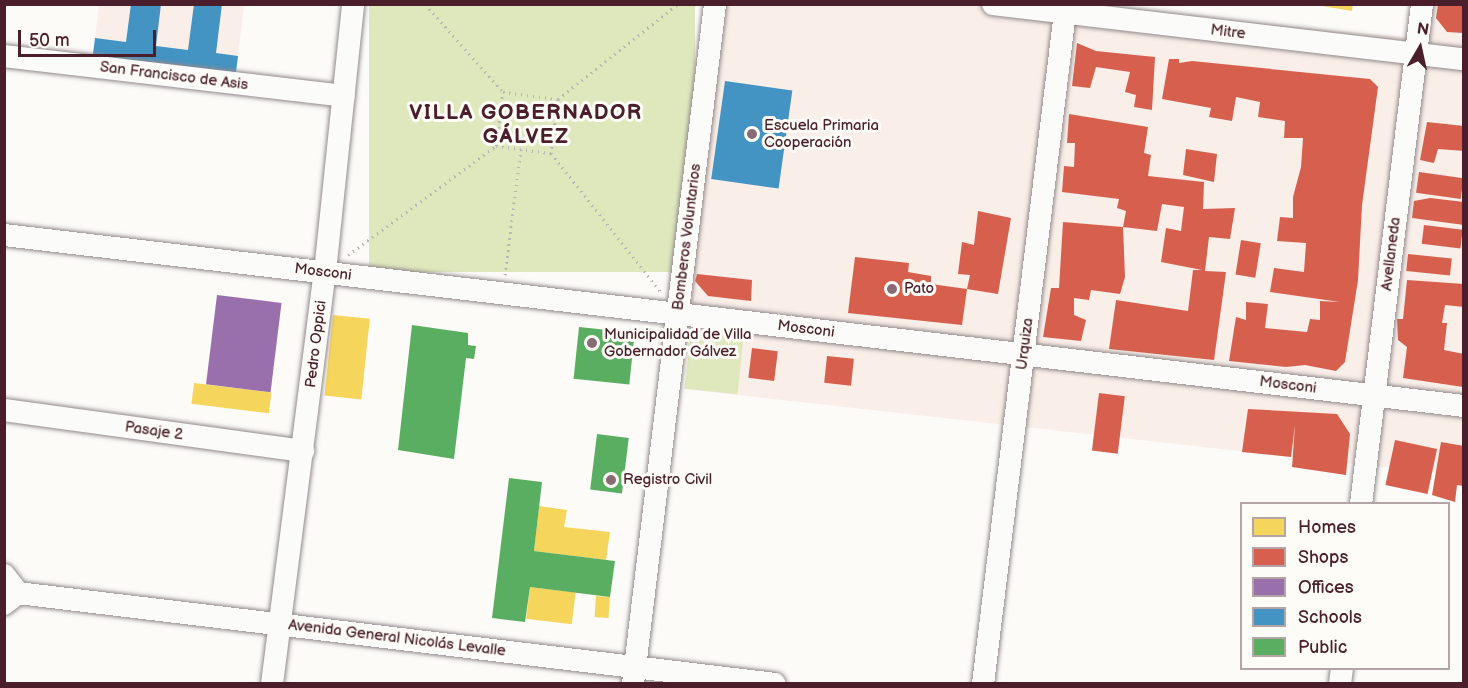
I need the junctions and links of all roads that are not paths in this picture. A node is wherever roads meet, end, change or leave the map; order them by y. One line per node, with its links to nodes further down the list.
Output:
1 (353, 4): 9 (street, Pedro Oppici)
2 (715, 4): 12 (street, Bomberos Voluntarios)
3 (993, 4): 5 (street, Mitre)
4 (1422, 4): 6 (street, Avellaneda)
5 (1066, 9): 6 (street, Mitre); 13 (street, Urquiza)
6 (1416, 54): 8 (street, Mitre); 14 (street, Avellaneda)
7 (4, 56): 9 (street, San Francisco de Asis)
8 (1464, 59)
9 (344, 96): 11 (street, Pedro Oppici)
10 (4, 235): 11 (street, Mosconi)
11 (325, 272): 12 (street, Mosconi); 17 (street, Pedro Oppici)
12 (677, 314): 13 (street, Mosconi); 21 (street, Bomberos Voluntarios)
13 (1024, 354): 14 (street, Mosconi); 24 (street, Urquiza)
14 (1374, 396): 15 (street, Mosconi); 18 (street, Avellaneda)
15 (1464, 406)
16 (4, 410): 17 (street, Pasaje 2)
17 (303, 451): 20 (street, Pedro Oppici)
18 (1361, 502)
19 (9, 591): 20 (street, Avenida General Nicolás Levalle)
20 (281, 624): 21 (street, Avenida General Nicolás Levalle); 22 (street, Pedro Oppici)
21 (634, 675): 23 (street, Avenida General Nicolás Levalle)
22 (272, 684)
23 (776, 684)
24 (983, 684)

